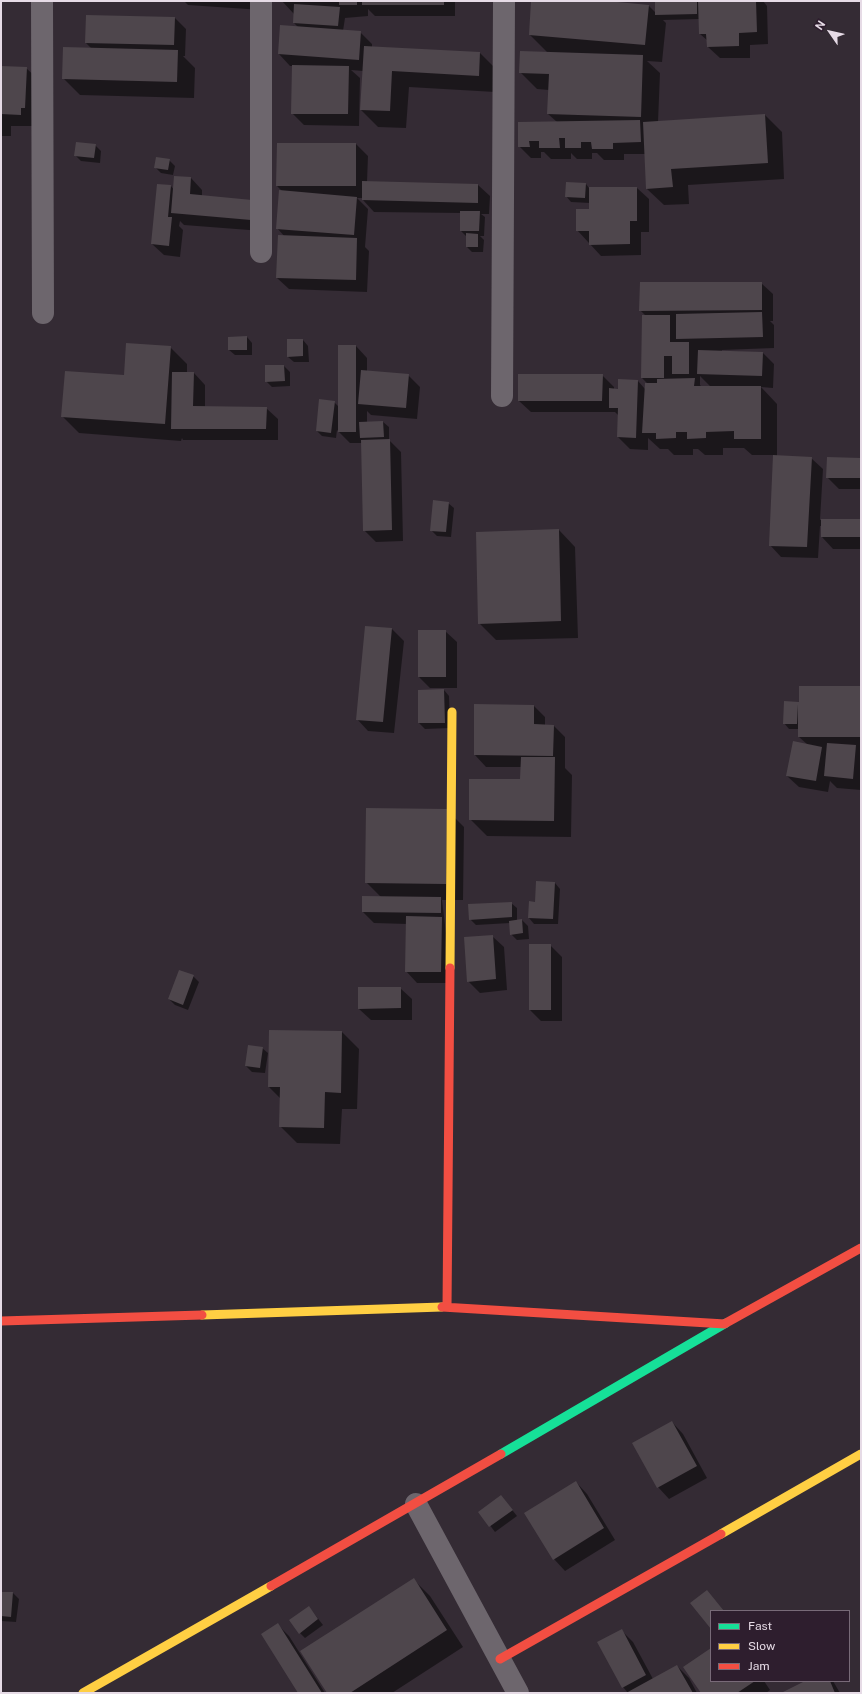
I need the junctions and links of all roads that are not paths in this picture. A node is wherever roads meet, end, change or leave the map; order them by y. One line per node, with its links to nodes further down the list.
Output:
1 (42, 1): 5 (street)
2 (261, 1): 4 (street)
3 (504, 1): 6 (street)
4 (261, 252)
5 (43, 313)
6 (502, 396)
7 (452, 712): 9 (street)
8 (861, 1248): 11 (street)
9 (447, 1307): 10 (street); 11 (street)
10 (1, 1321)
11 (725, 1324): 13 (street)
12 (861, 1454): 14 (street)
13 (416, 1504): 14 (street); 15 (street)
14 (500, 1659): 16 (street)
15 (83, 1693)
16 (518, 1693)

